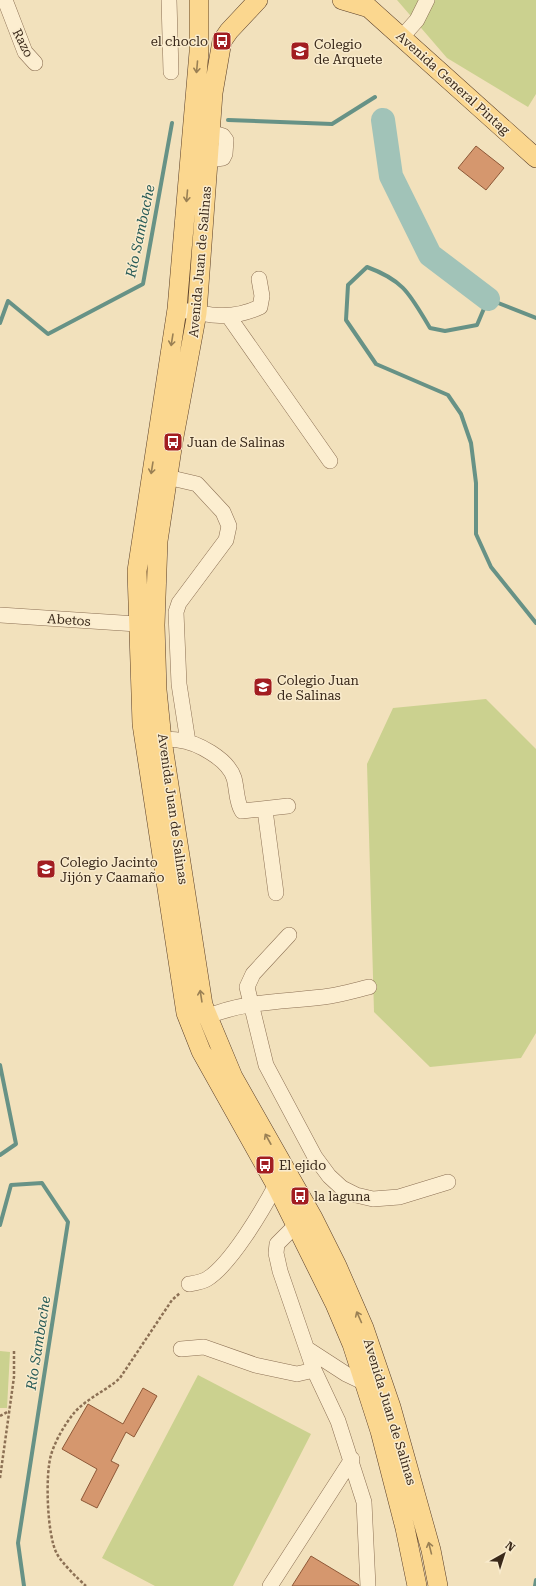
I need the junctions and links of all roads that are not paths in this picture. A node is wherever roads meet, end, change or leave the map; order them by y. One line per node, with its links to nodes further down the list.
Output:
1 (4, 0): 9 (street, Razo)
2 (169, 0): 10 (street)
3 (199, 0): 13 (main road, Avenida Juan de Salinas, one-way to 13)
4 (258, 0): 14 (main road, Avenida Juan de Salinas)
5 (342, 0): 7 (main road, Avenida General Pintag)
6 (427, 0): 8 (street)
7 (364, 4): 8 (main road, Avenida General Pintag)
8 (402, 37): 11 (main road, Avenida General Pintag)
9 (34, 63)
10 (171, 72)
11 (536, 158)
12 (259, 279): 15 (street)
13 (177, 309): 14 (street); 19 (main road, Avenida Juan de Salinas, one-way to 19)
14 (198, 313): 15 (street); 17 (main road, Avenida Juan de Salinas)
15 (229, 317): 16 (street)
16 (330, 461)
17 (167, 477): 20 (main road, Avenida Juan de Salinas); 21 (street)
18 (0, 615): 19 (street, Abetos)
19 (138, 624): 20 (main road, Avenida Juan de Salinas)
20 (154, 742): 21 (street); 28 (main road, Avenida Juan de Salinas, one-way to 20); 30 (main road, Avenida Juan de Salinas)
21 (188, 742): 23 (street)
22 (288, 806): 23 (street)
23 (265, 810): 24 (street)
24 (276, 893)
25 (289, 935): 27 (street)
26 (369, 987): 27 (street)
27 (253, 1005): 28 (street); 29 (street)
28 (207, 1018): 31 (main road, Avenida Juan de Salinas, one-way to 28)
29 (448, 1182)
30 (276, 1185): 31 (main road, Avenida Juan de Salinas); 32 (street)
31 (305, 1222): 34 (street); 36 (main road, Avenida Juan de Salinas); 41 (main road, Avenida Juan de Salinas, one-way to 31)
32 (189, 1284)
33 (180, 1349): 35 (street)
34 (309, 1350): 35 (street); 36 (street)
35 (314, 1370): 37 (street)
36 (364, 1383): 40 (main road, Avenida Juan de Salinas)
37 (352, 1459): 38 (street); 39 (street)
38 (270, 1586)
39 (368, 1586)
40 (417, 1586)
41 (438, 1586)

